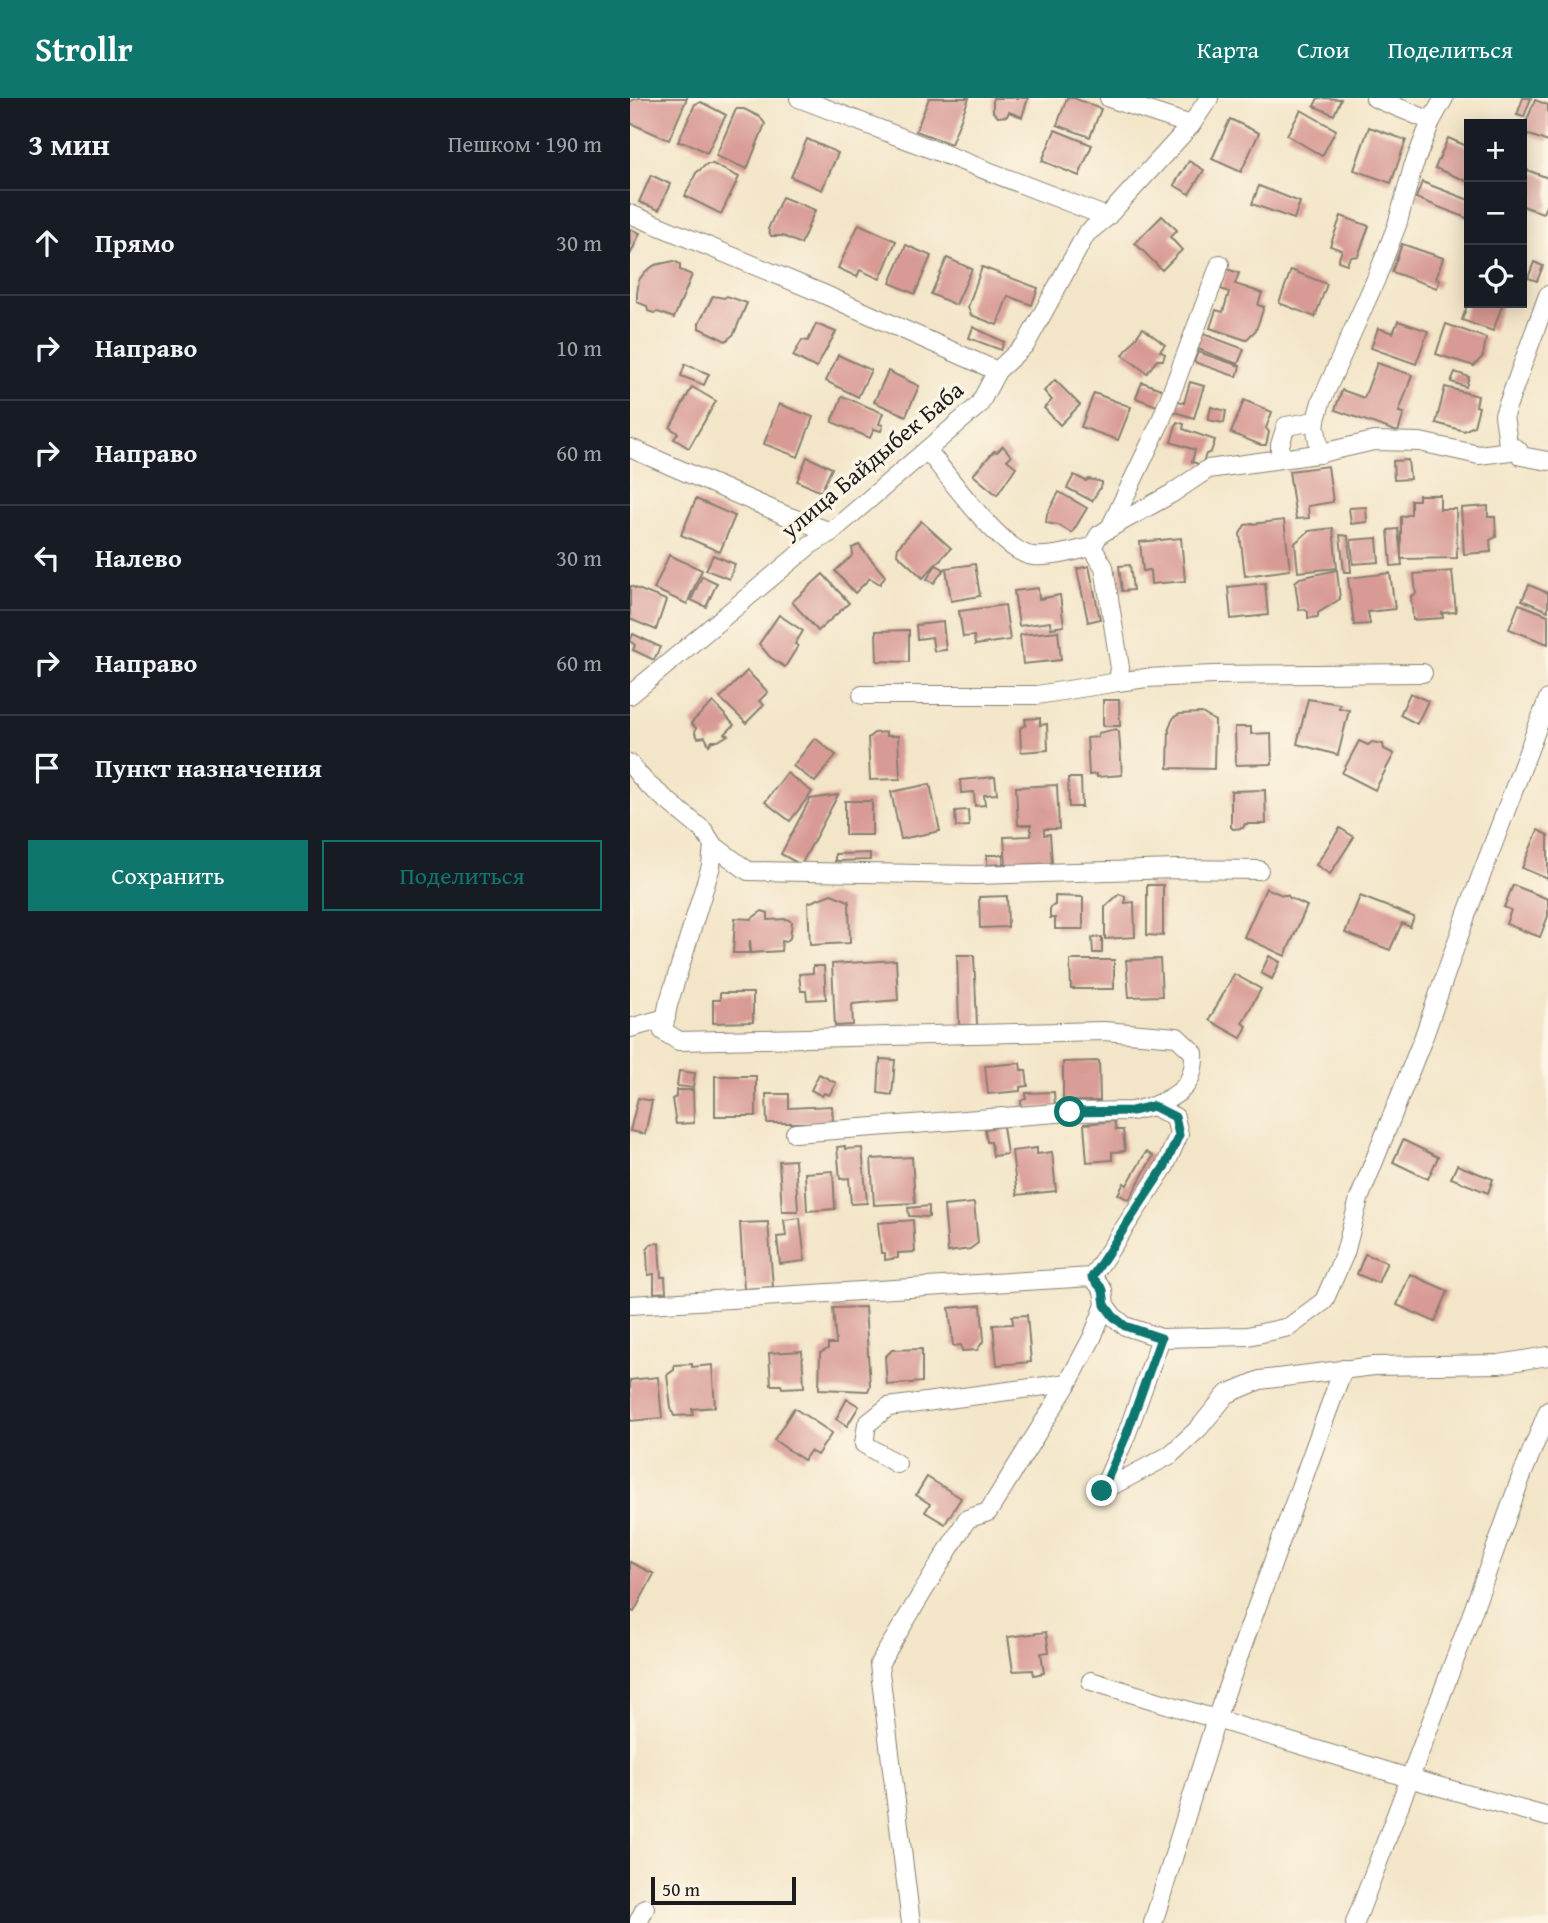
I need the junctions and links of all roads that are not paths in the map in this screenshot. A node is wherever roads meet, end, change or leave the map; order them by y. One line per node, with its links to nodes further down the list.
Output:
1 (799, 98): 9 (street)
2 (1109, 98): 7 (street)
3 (1209, 98): 7 (street, улица Байдыбек Баба)
4 (1376, 98): 6 (street)
5 (1444, 98): 6 (street)
6 (1431, 121): 13 (street)
7 (1191, 125): 9 (street, улица Байдыбек Баба)
8 (630, 214): 12 (street)
9 (1107, 217): 12 (street, улица Байдыбек Баба)
10 (1220, 264): 20 (street)
11 (1548, 295): 16 (street)
12 (997, 371): 15 (street, улица Байдыбек Баба)
13 (1316, 421): 17 (street); 18 (street)
14 (630, 449): 21 (street)
15 (927, 450): 21 (street, улица Байдыбек Баба); 22 (street)
16 (1518, 450): 17 (street); 19 (street)
17 (1320, 454): 18 (street)
18 (1280, 459): 20 (street)
19 (1548, 460)
20 (1110, 528): 22 (street)
21 (831, 532): 25 (street, улица Байдыбек Баба)
22 (1092, 547): 24 (street)
23 (1423, 673): 24 (street)
24 (1118, 682): 26 (street)
25 (630, 695)
26 (862, 695)
27 (1548, 699): 38 (street)
28 (630, 764): 29 (street)
29 (713, 845): 30 (street); 31 (street)
30 (1259, 870)
31 (666, 1018): 32 (street); 33 (street)
32 (630, 1028)
33 (1153, 1106): 34 (street); 35 (street)
34 (795, 1133)
35 (1092, 1277): 36 (street); 37 (street)
36 (630, 1305)
37 (1105, 1305): 38 (street); 41 (street)
38 (1161, 1338): 40 (street)
39 (1548, 1356): 40 (street)
40 (1343, 1370): 45 (street)
41 (1068, 1383): 43 (street); 48 (street)
42 (1548, 1411): 46 (street)
43 (897, 1465)
44 (1091, 1681): 45 (street)
45 (1216, 1719): 46 (street); 49 (street)
46 (1409, 1779): 47 (street); 50 (street)
47 (1548, 1817)
48 (911, 1923)
49 (1153, 1923)
50 (1355, 1923)

